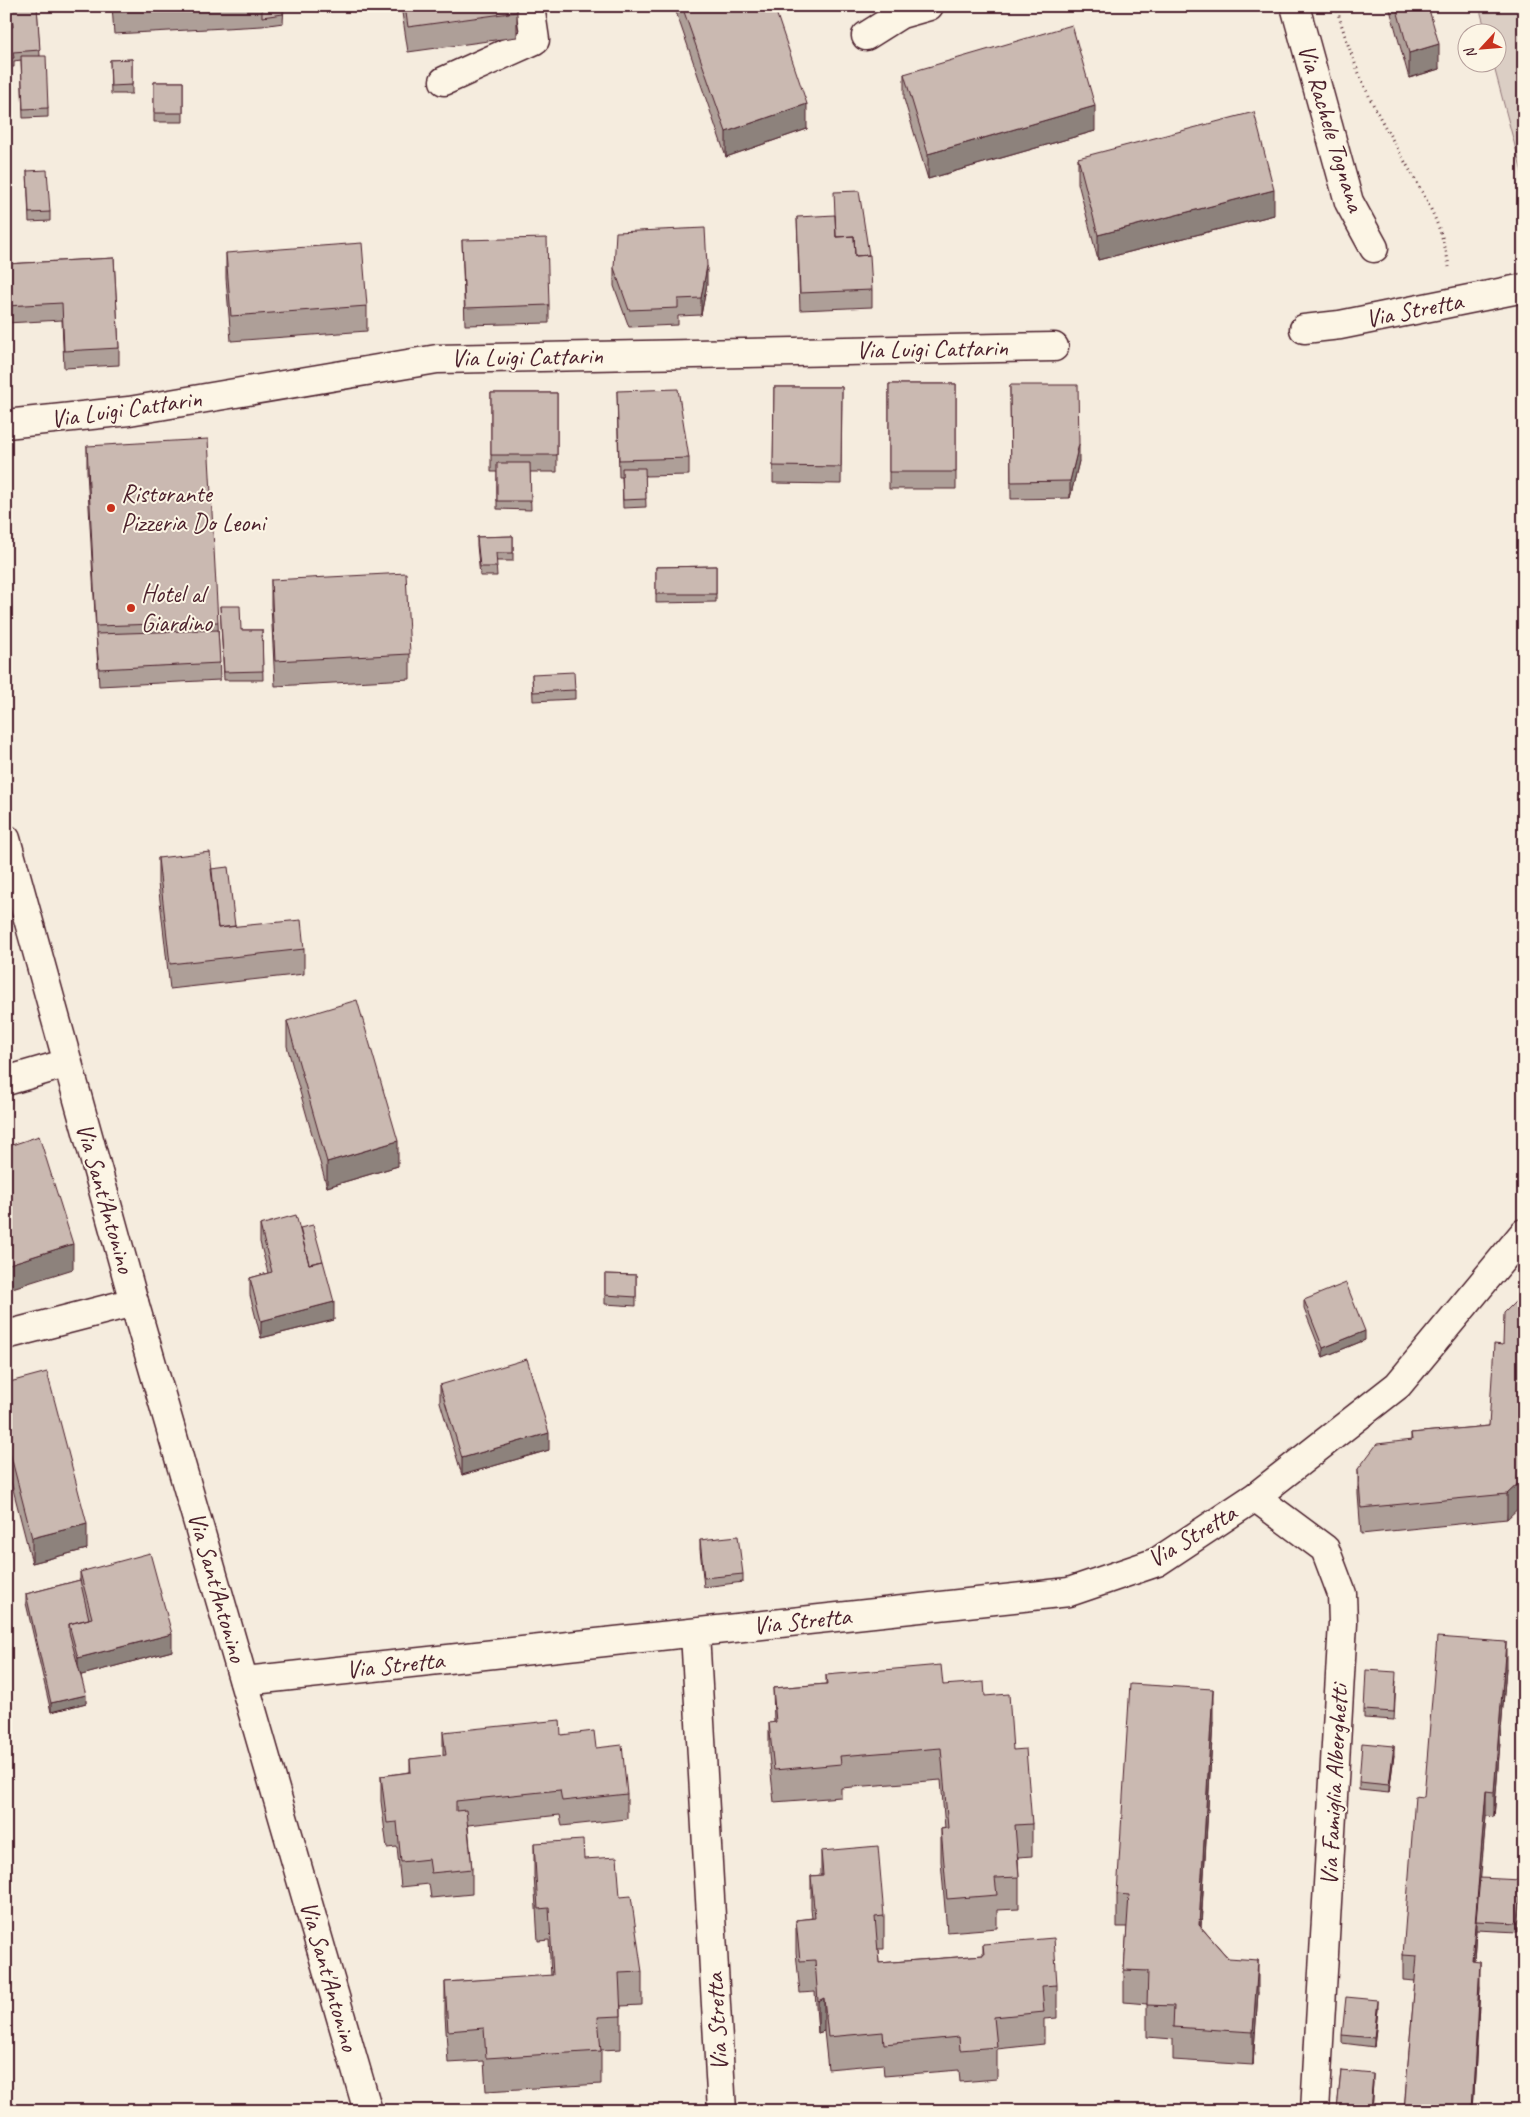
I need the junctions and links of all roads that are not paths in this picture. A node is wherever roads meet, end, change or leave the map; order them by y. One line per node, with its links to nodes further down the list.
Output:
1 (530, 6): 5 (street)
2 (929, 6): 4 (street)
3 (1295, 6): 6 (street, Via Rachele Tognana)
4 (866, 36)
5 (444, 81)
6 (1374, 248)
7 (1524, 288): 8 (street, Via Stretta)
8 (1304, 329)
9 (1054, 347): 10 (street, Via Luigi Cattarin)
10 (6, 424)
11 (6, 839): 12 (street, Via Sant'Antonino)
12 (68, 1062): 13 (street); 15 (street, Via Sant'Antonino)
13 (6, 1081)
14 (1524, 1233): 17 (street, Via Stretta)
15 (134, 1302): 16 (street); 19 (street, Via Sant'Antonino)
16 (6, 1336)
17 (1255, 1497): 18 (street, Via Stretta); 22 (street, Via Famiglia Alberghetti)
18 (695, 1633): 19 (street, Via Stretta); 21 (street, Via Stretta)
19 (244, 1681): 20 (street, Via Sant'Antonino)
20 (368, 2111)
21 (722, 2111)
22 (1315, 2111)

